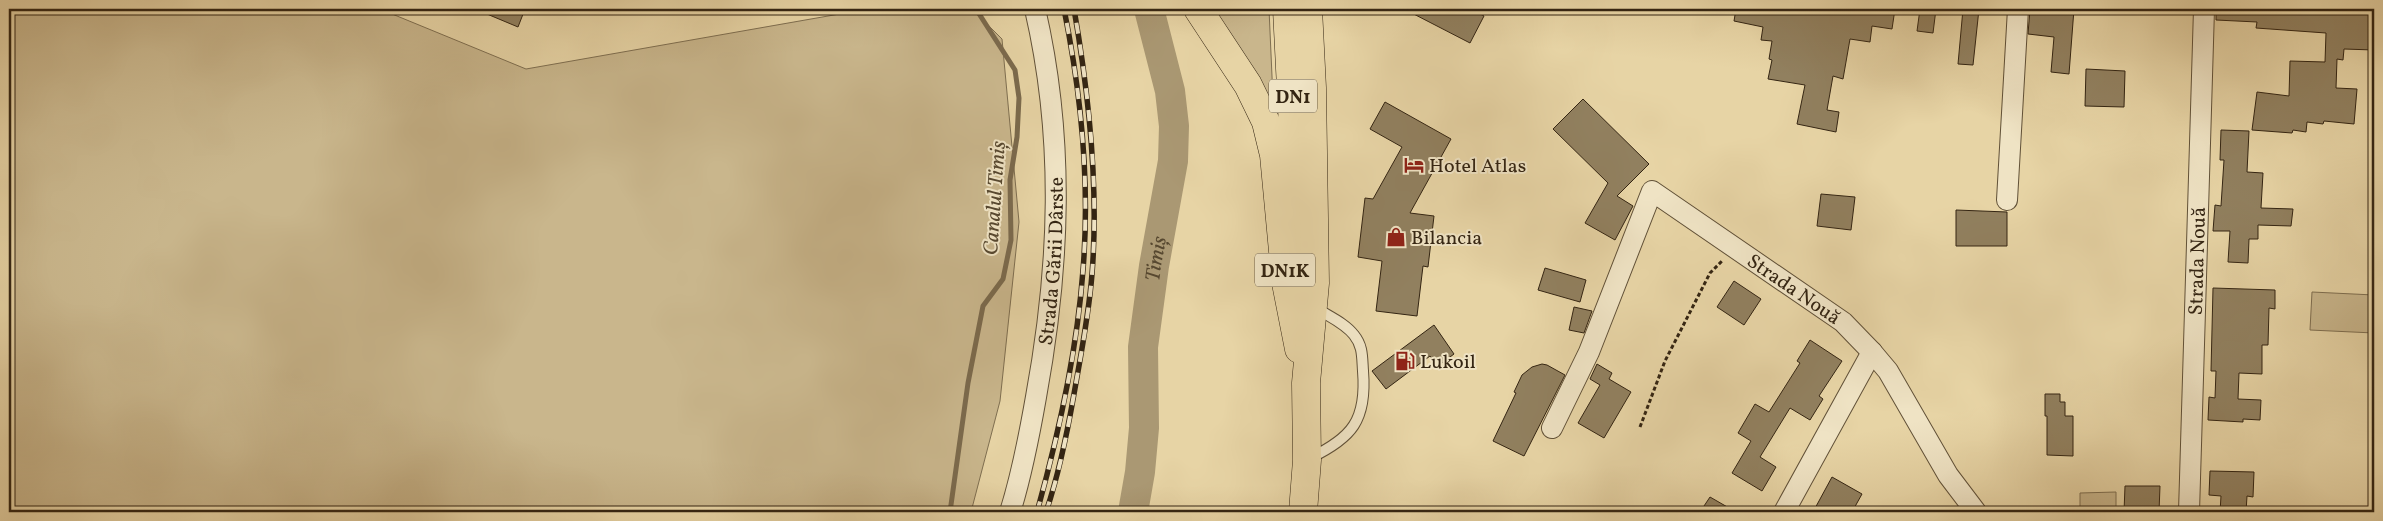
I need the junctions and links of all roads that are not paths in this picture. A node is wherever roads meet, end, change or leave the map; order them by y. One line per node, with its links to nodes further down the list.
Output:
1 (1035, 9): 13 (street, Strada Gării Dârste)
2 (1198, 9): 10 (main road, DN1K)
3 (1287, 9): 10 (main road, DN1)
4 (1308, 9): 8 (main road, DN1)
5 (2018, 9): 7 (street)
6 (2204, 9): 17 (street, Strada Nouă)
7 (2007, 200)
8 (1312, 306): 10 (main road, DN1); 12 (lane)
9 (1872, 352): 11 (street, Strada Nouă); 15 (street); 16 (street, Strada Nouă)
10 (1306, 383): 12 (main road, DN1)
11 (1552, 428)
12 (1307, 460): 14 (main road, DN1)
13 (1010, 512)
14 (1303, 512)
15 (1784, 512)
16 (1976, 512)
17 (2189, 512)

